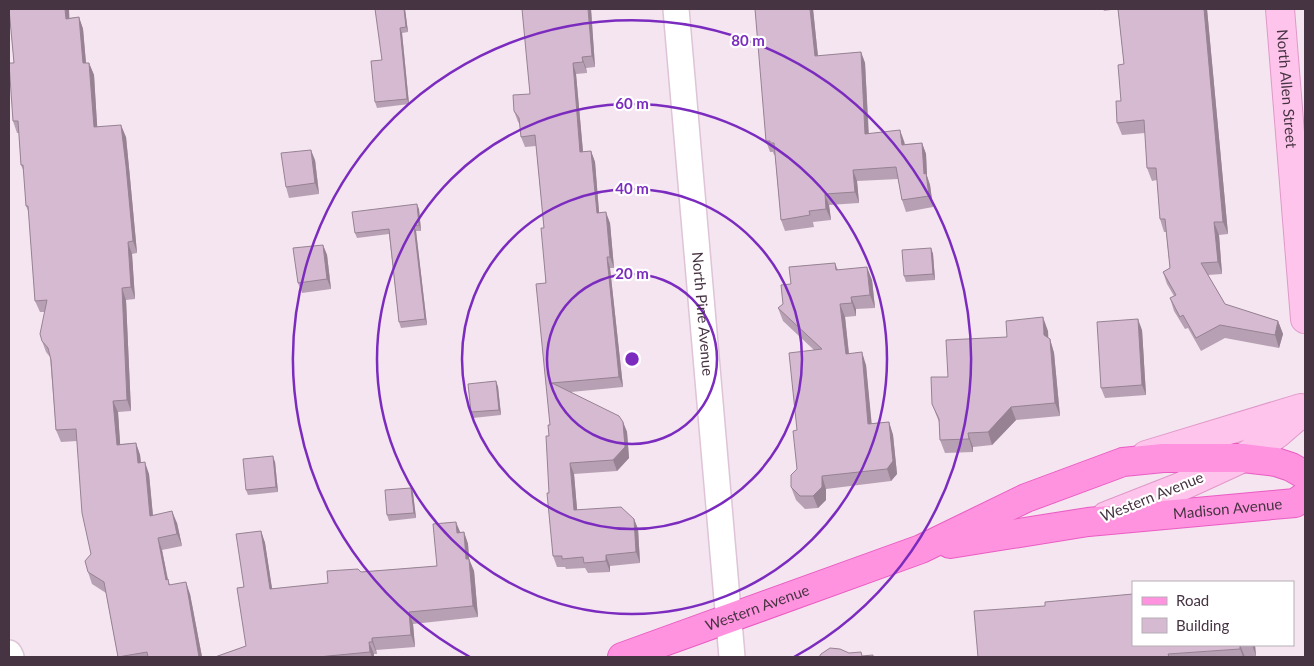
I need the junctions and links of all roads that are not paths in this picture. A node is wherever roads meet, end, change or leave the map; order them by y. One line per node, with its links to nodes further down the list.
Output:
1 (676, 9): 11 (street, North Pine Avenue)
2 (1280, 9): 3 (street, North Allen Street)
3 (1305, 319)
4 (1305, 408): 5 (street, Western Avenue); 6 (street, Western Avenue)
5 (1243, 458): 6 (main road); 7 (main road); 9 (street, Western Avenue)
6 (1123, 462): 10 (main road, Western Avenue)
7 (1305, 475)
8 (1305, 496): 9 (main road, Madison Avenue)
9 (1088, 522): 10 (main road, Western Avenue)
10 (922, 549): 11 (main road, Western Avenue)
11 (730, 619): 14 (main road, Western Avenue); 15 (street, North Pine Avenue)
12 (9, 653): 13 (street)
13 (11, 657)
14 (622, 657)
15 (732, 657)

